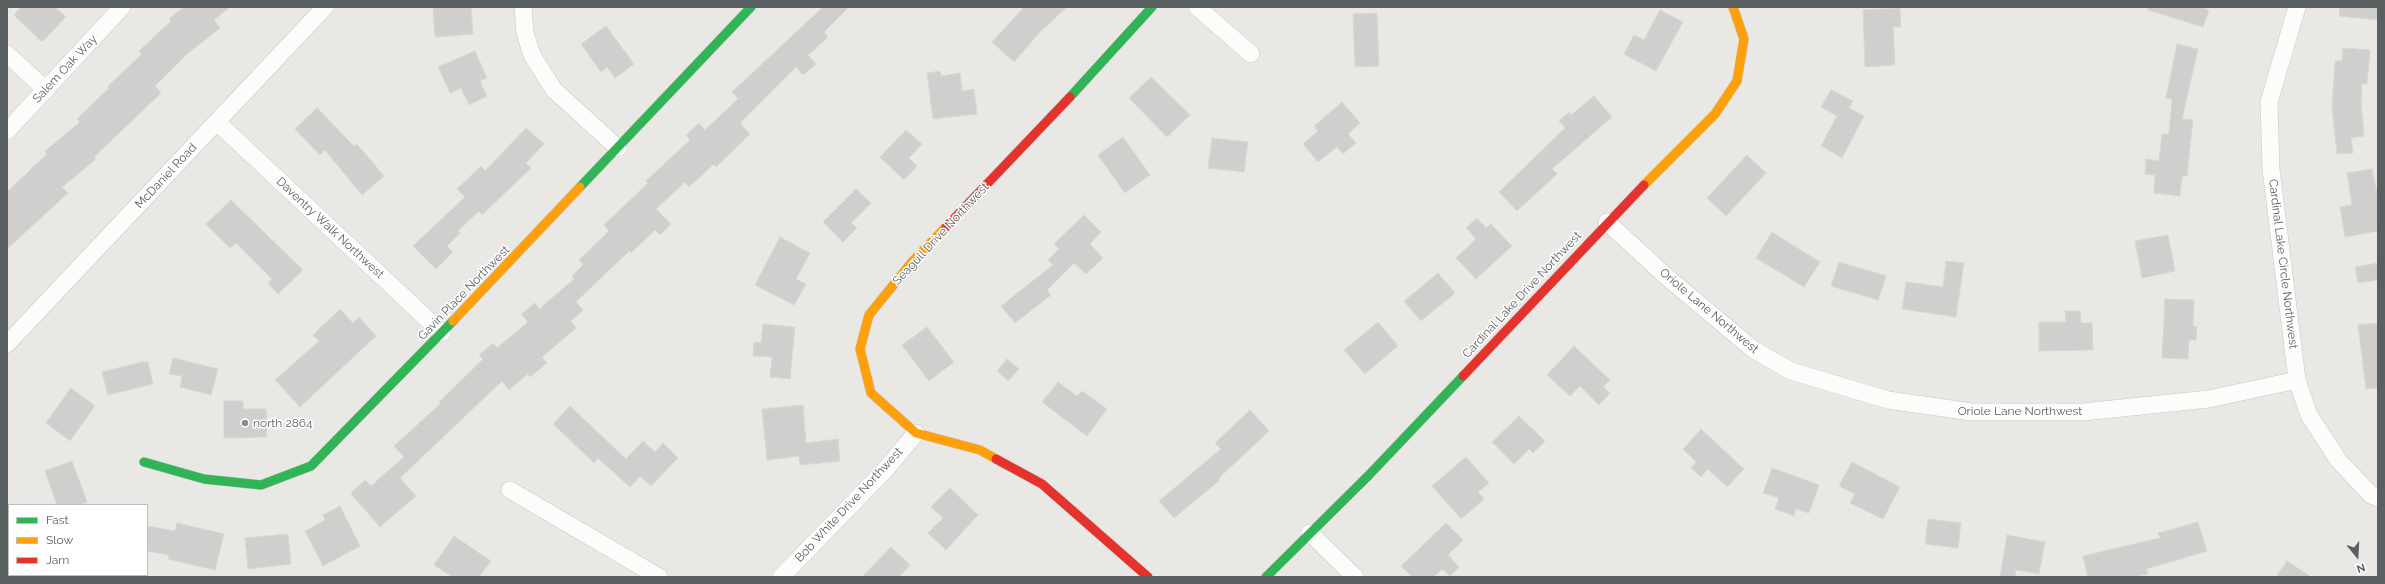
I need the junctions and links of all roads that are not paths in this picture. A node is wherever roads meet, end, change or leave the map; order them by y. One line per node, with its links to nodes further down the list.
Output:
1 (122, 7): 11 (street, Salem Oak Way)
2 (325, 7): 12 (street, McDaniel Road)
3 (523, 7): 14 (street)
4 (751, 7): 14 (street, Gavin Place Northwest)
5 (1152, 7): 19 (street, Seagull Drive Northwest)
6 (1197, 7): 10 (street)
7 (1732, 7): 15 (street, Cardinal Lake Drive Northwest)
8 (2297, 7): 18 (street, Cardinal Lake Circle Northwest)
9 (7, 54): 11 (street)
10 (1251, 54)
11 (46, 90): 13 (street, Salem Oak Way)
12 (217, 122): 16 (street, Daventry Walk Northwest); 17 (street, McDaniel Road)
13 (7, 131)
14 (618, 148): 16 (street, Gavin Place Northwest)
15 (1607, 222): 18 (street, Oriole Lane Northwest); 23 (street, Cardinal Lake Drive Northwest)
16 (442, 333): 20 (street, Gavin Place Northwest)
17 (7, 344)
18 (2297, 380): 22 (street, Cardinal Lake Circle Northwest)
19 (916, 433): 25 (street, Bob White Drive Northwest); 26 (street, Seagull Drive Northwest)
20 (144, 462)
21 (510, 490): 24 (street)
22 (2378, 498)
23 (1310, 533): 27 (street, Cardinal Lake Drive Northwest); 28 (street)
24 (659, 577)
25 (781, 577)
26 (1148, 577)
27 (1266, 577)
28 (1355, 577)

